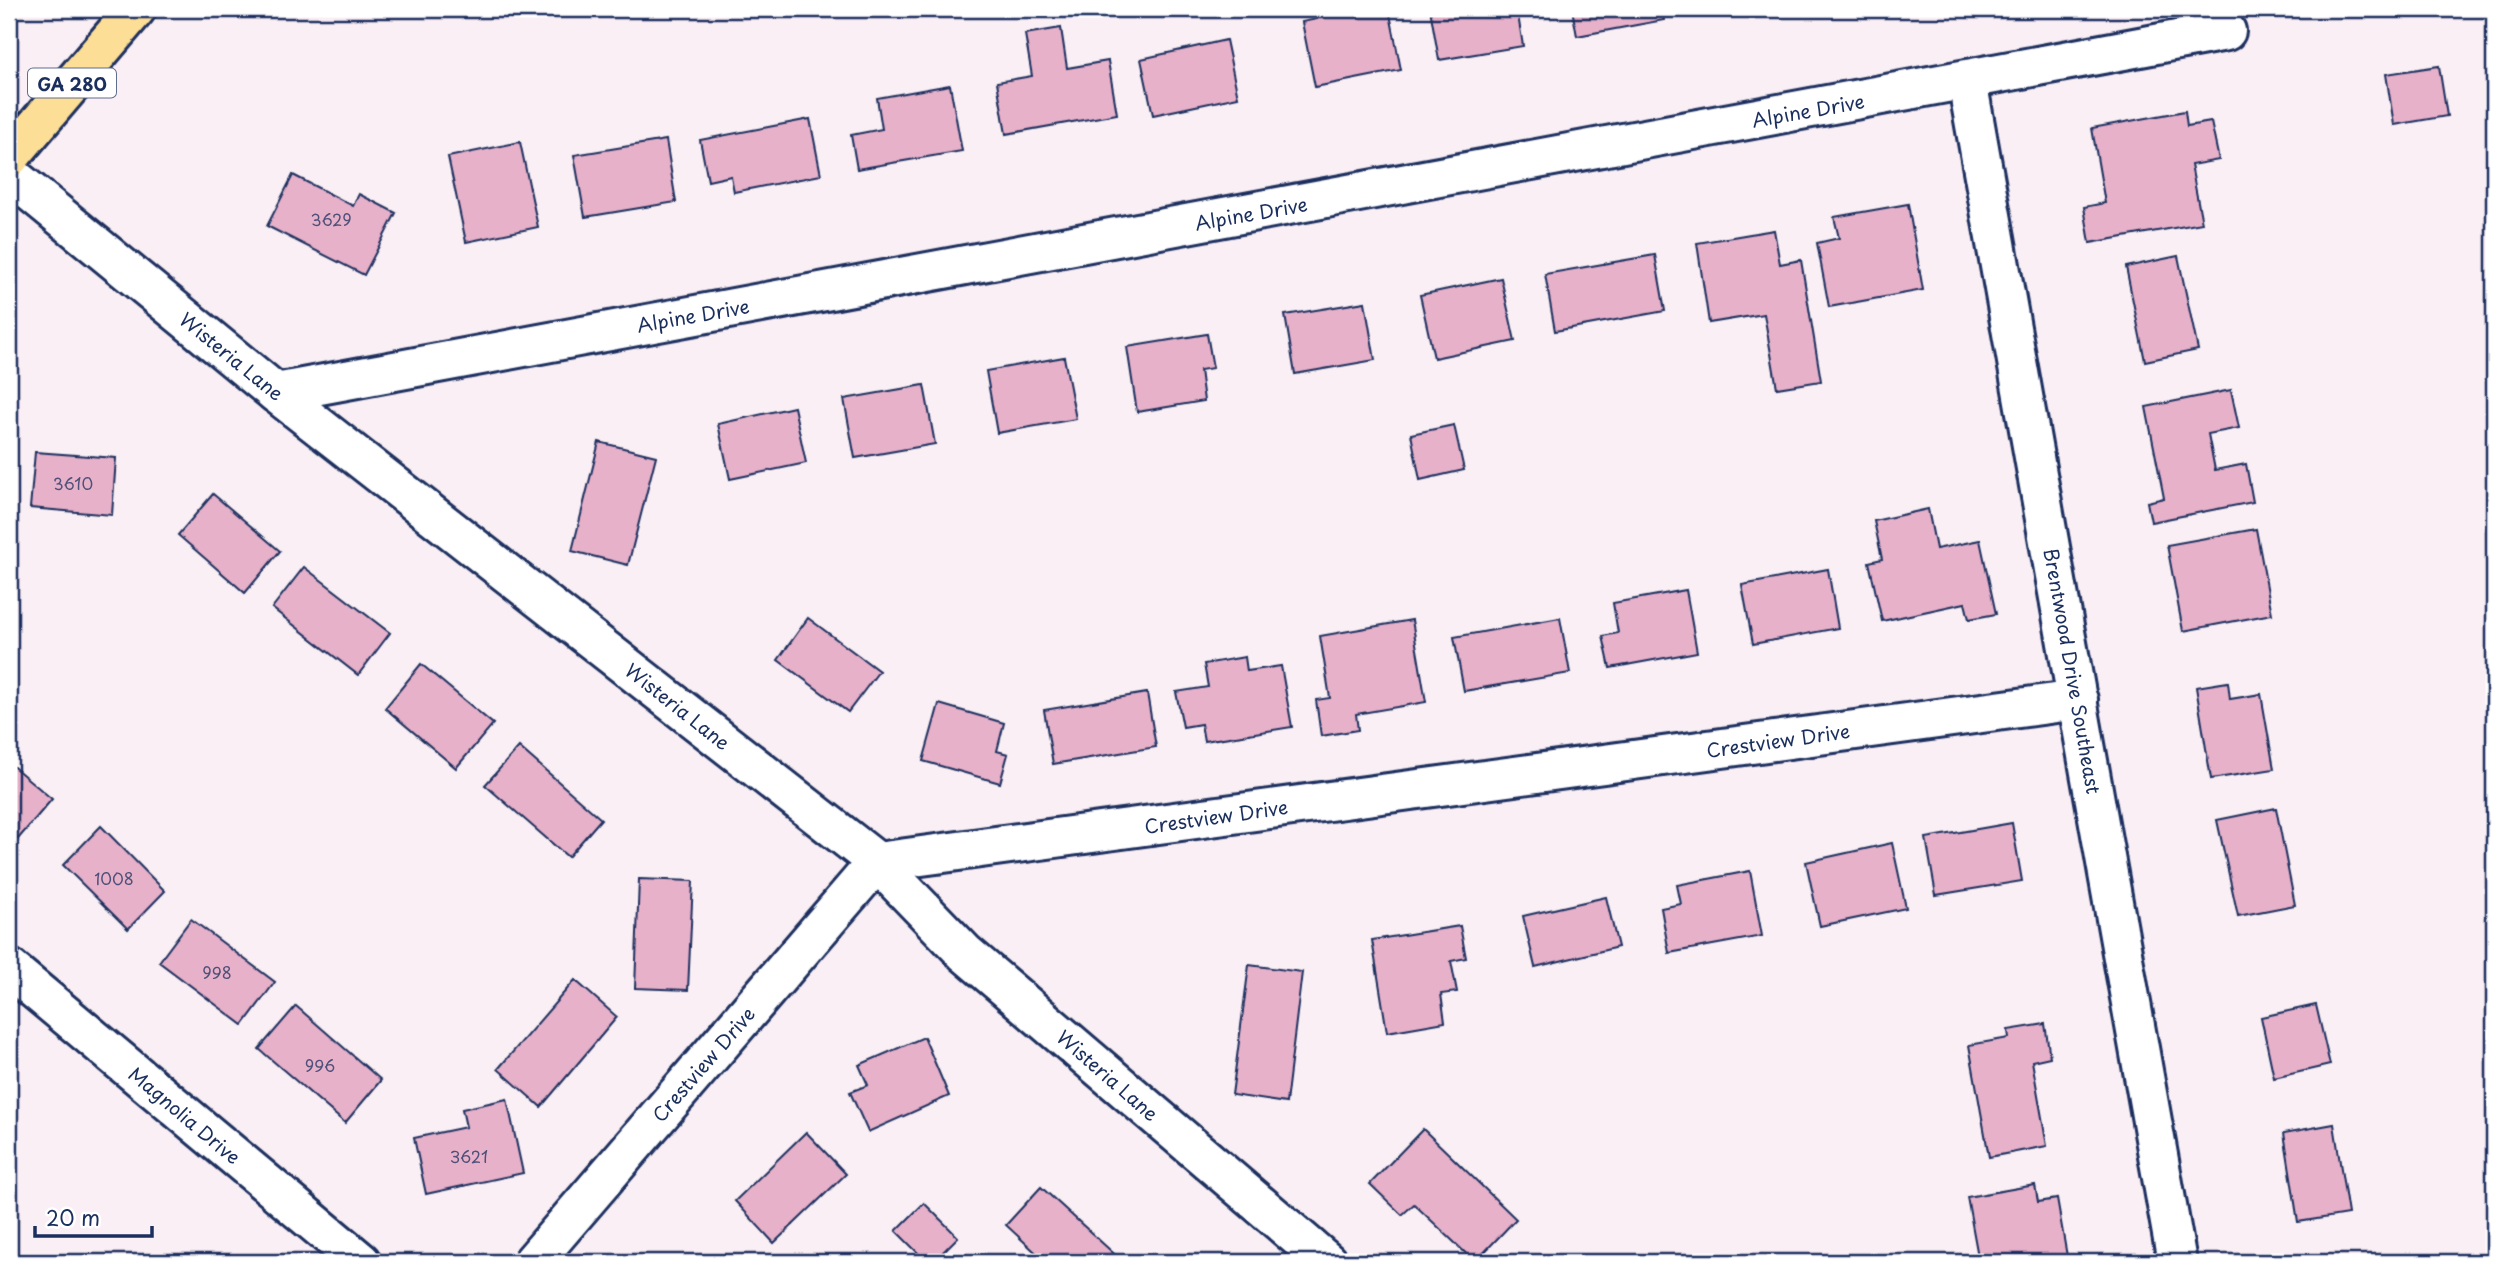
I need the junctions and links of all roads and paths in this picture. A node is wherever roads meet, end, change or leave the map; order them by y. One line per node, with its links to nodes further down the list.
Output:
1 (136, 9): 4 (main road, GA 280)
2 (2226, 31): 3 (street, Alpine Drive)
3 (1967, 80): 6 (street, Alpine Drive); 7 (street, Brentwood Drive Southeast)
4 (9, 158)
5 (9, 174): 6 (street, Wisteria Lane)
6 (276, 393): 8 (street, Wisteria Lane)
7 (2078, 700): 8 (street, Crestview Drive); 13 (street, Brentwood Drive Southeast)
8 (877, 862): 11 (street, Crestview Drive); 12 (street, Wisteria Lane)
9 (9, 968): 10 (street, Magnolia Drive)
10 (362, 1262)
11 (533, 1262)
12 (1326, 1262)
13 (2177, 1262)

